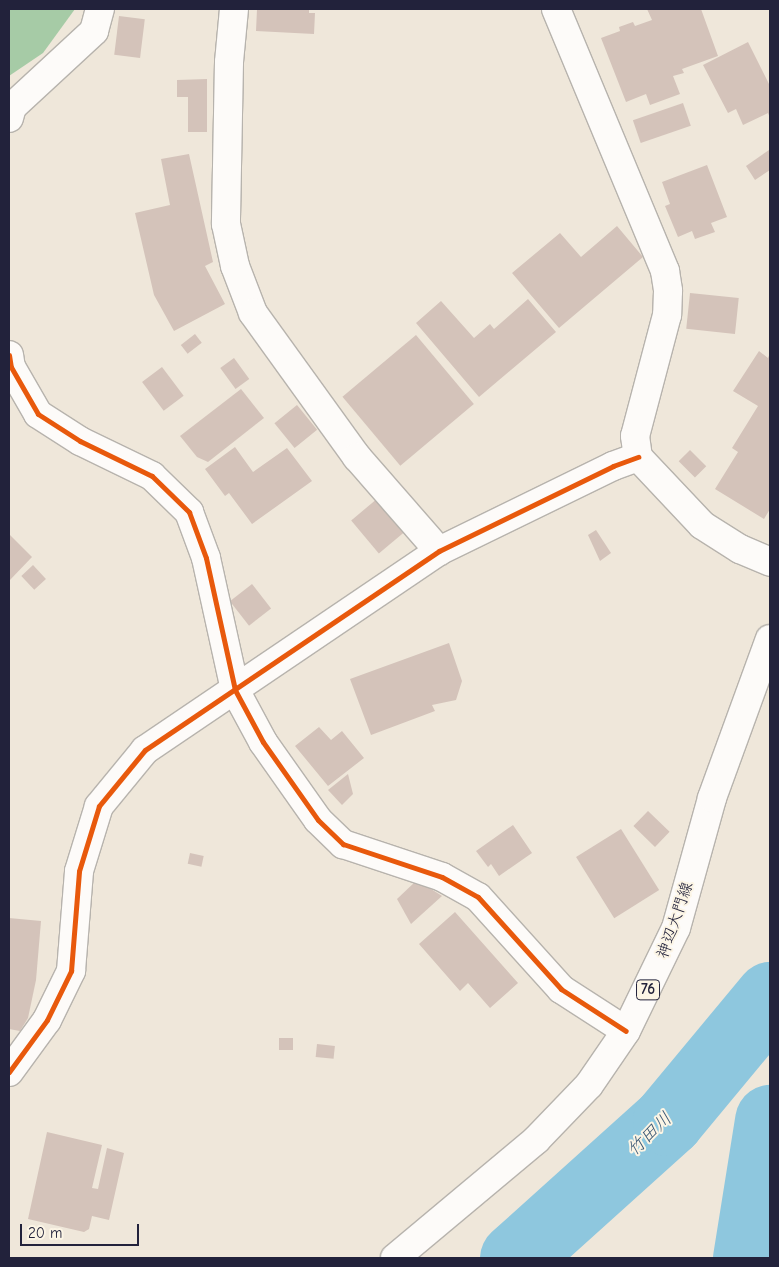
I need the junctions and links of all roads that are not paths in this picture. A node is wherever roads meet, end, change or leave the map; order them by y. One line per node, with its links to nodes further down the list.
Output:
1 (100, 9): 4 (street)
2 (234, 9): 7 (street)
3 (556, 9): 6 (street)
4 (9, 118)
5 (9, 355): 10 (street)
6 (638, 458): 7 (street); 8 (street)
7 (439, 551): 10 (street)
8 (770, 562)
9 (770, 639): 11 (street, 神辺大門線 / 76)
10 (235, 690): 11 (street); 12 (street)
11 (626, 1031): 13 (street, 神辺大門線 / 76)
12 (9, 1072)
13 (395, 1258)

